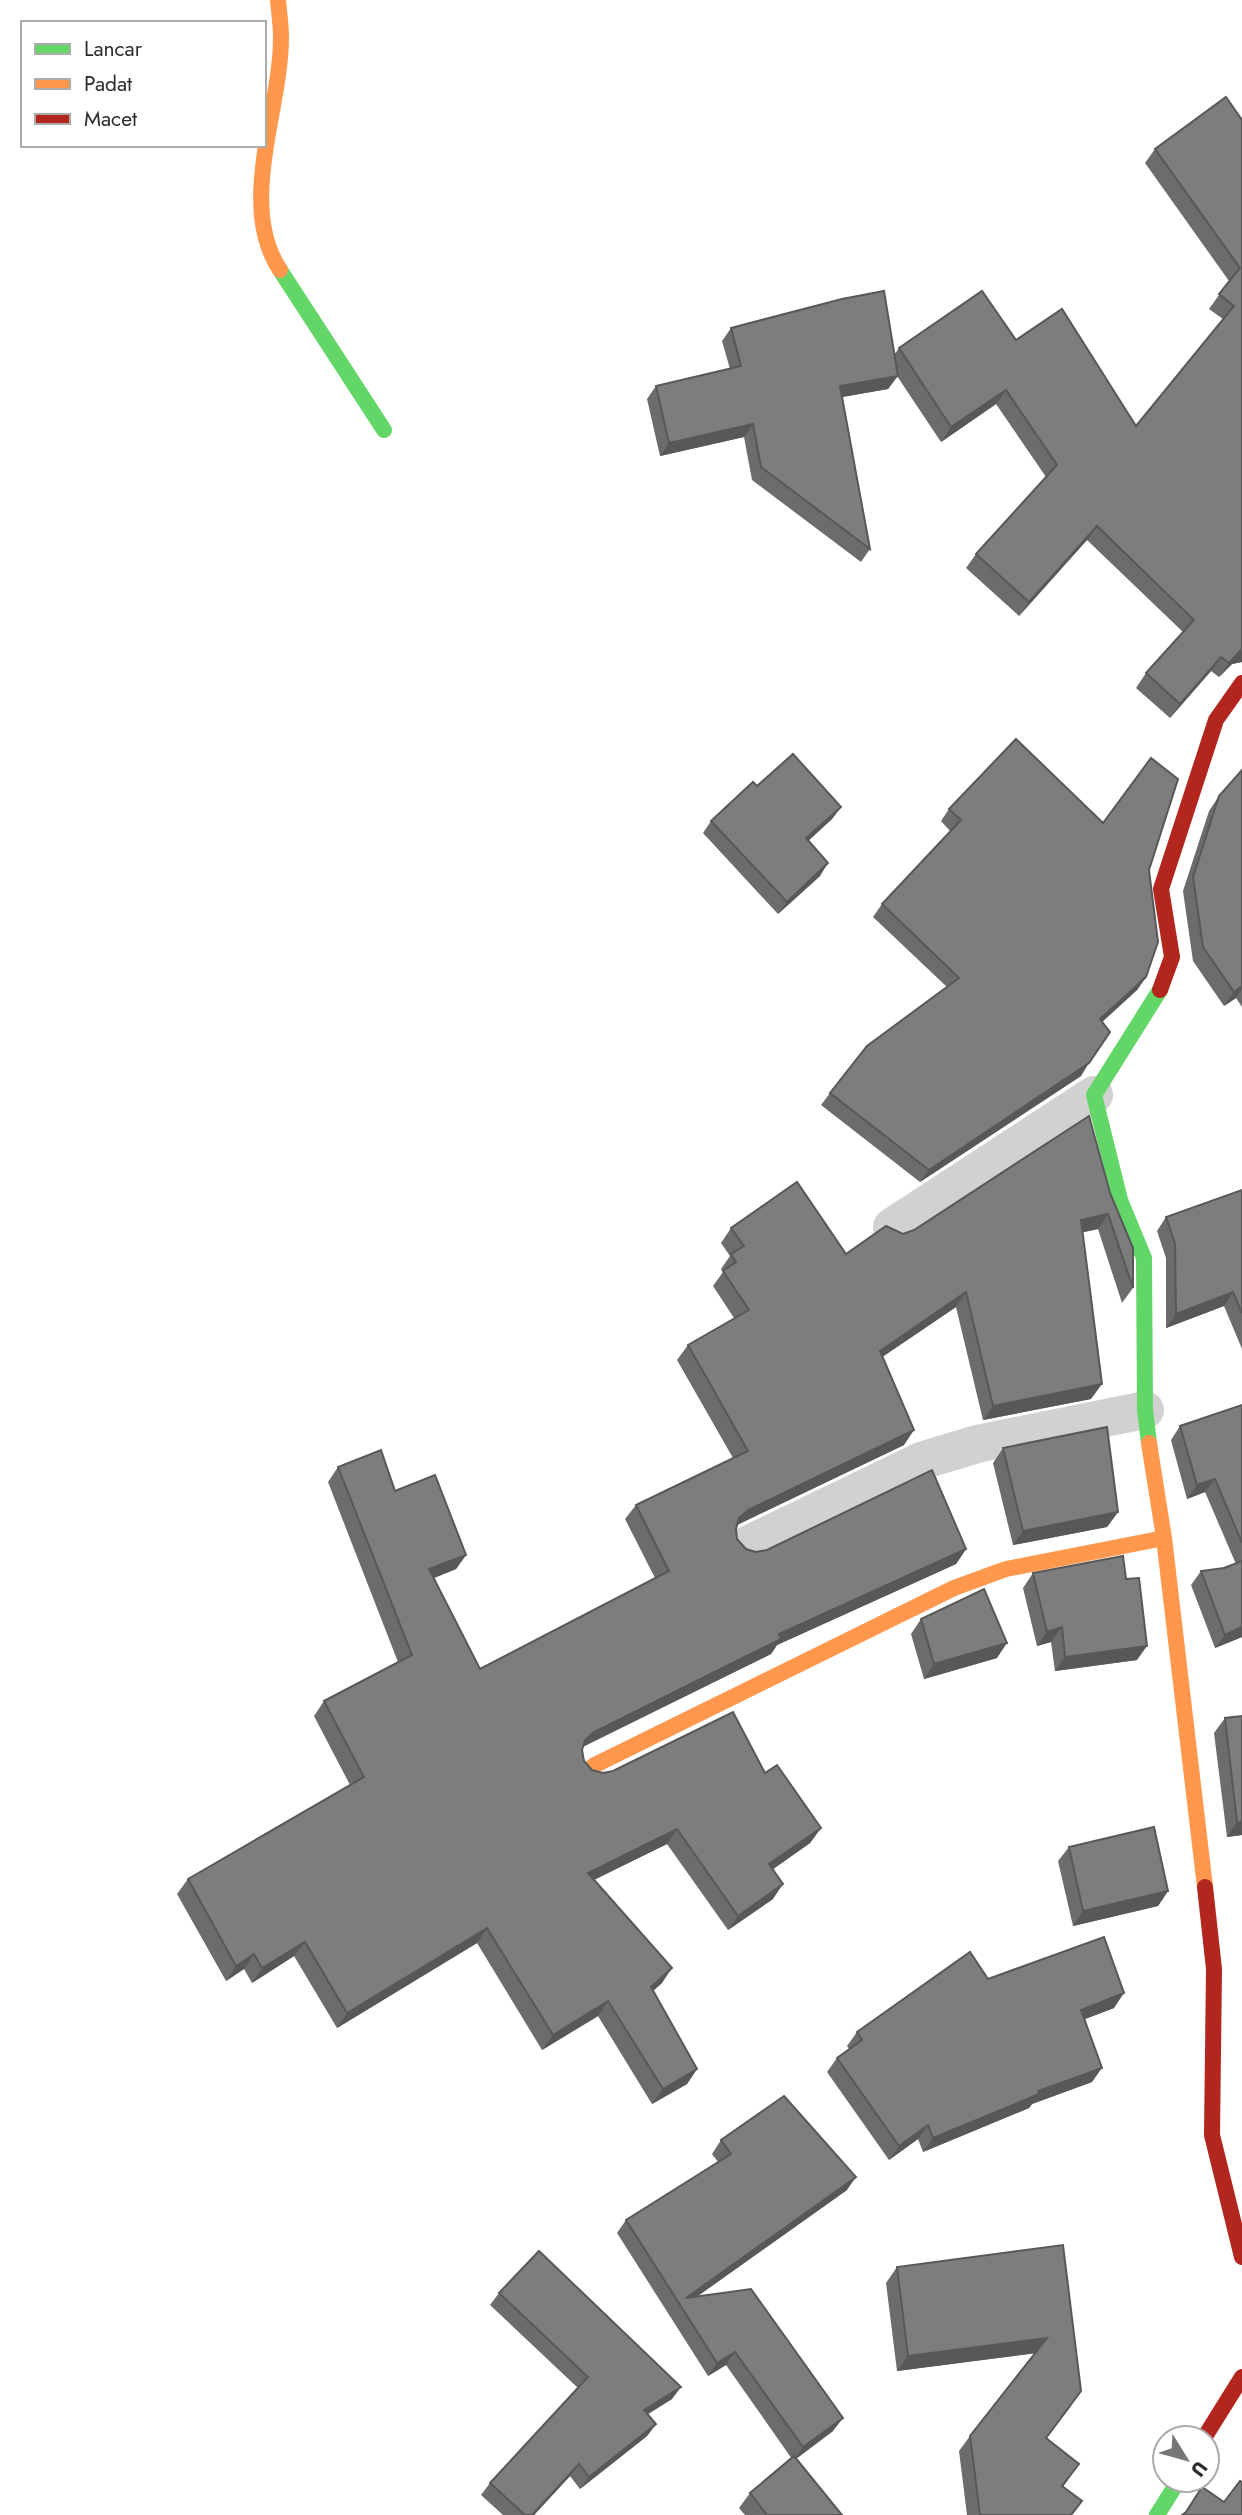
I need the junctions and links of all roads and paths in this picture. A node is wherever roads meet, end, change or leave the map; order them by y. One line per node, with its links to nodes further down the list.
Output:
1 (278, 0): 2 (street)
2 (384, 430)
3 (1242, 682): 4 (street)
4 (1094, 1095): 5 (street); 6 (street)
5 (892, 1227)
6 (1145, 1410): 7 (street); 8 (street)
7 (1164, 1538): 9 (street); 10 (street)
8 (747, 1545)
9 (593, 1766)
10 (1242, 2257)
11 (1242, 2377): 12 (street)
12 (1213, 2424)
13 (1170, 2494): 14 (street)
14 (1157, 2515)

